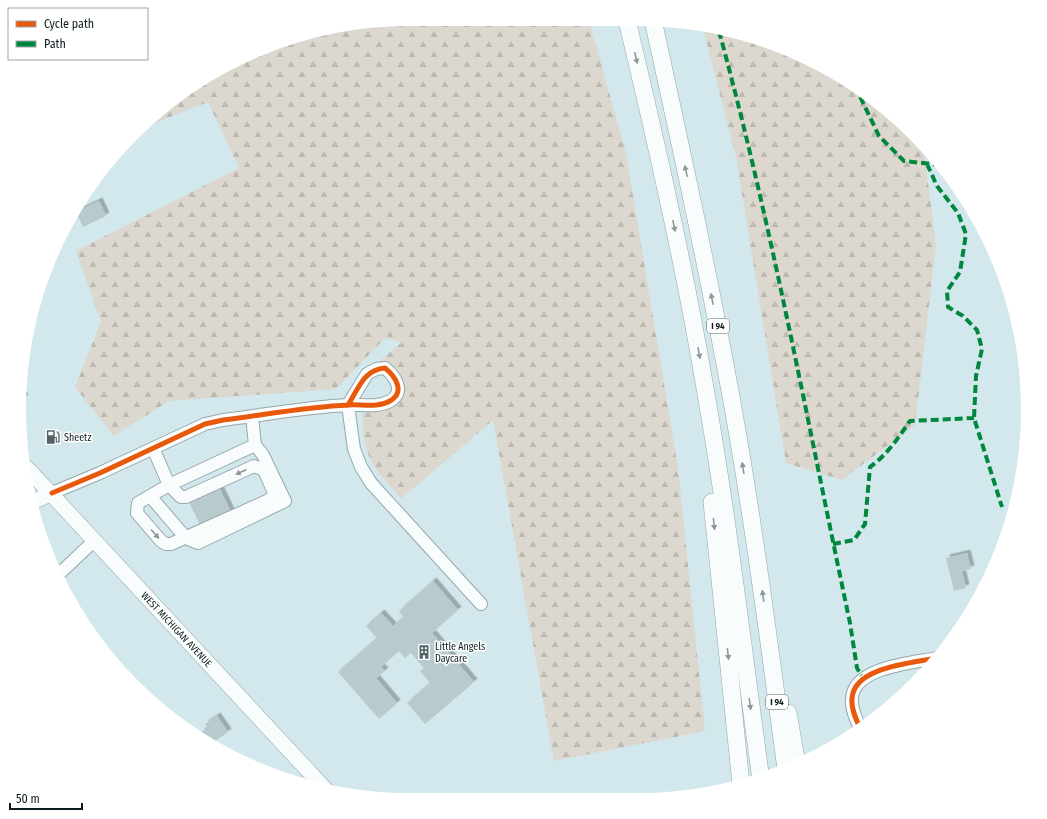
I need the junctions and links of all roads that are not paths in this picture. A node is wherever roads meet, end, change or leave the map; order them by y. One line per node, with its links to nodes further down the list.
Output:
1 (628, 26): 3 (highway, I 94, one-way to 3)
2 (654, 27): 16 (highway, I 94, one-way to 2)
3 (706, 388): 21 (highway, I 94, one-way to 21); 22 (highway, one-way to 22)
4 (252, 416): 5 (street); 6 (street); 15 (street)
5 (255, 445): 8 (street); 12 (street)
6 (153, 448): 8 (street); 9 (street)
7 (31, 472): 9 (main road, WEST MICHIGAN AVENUE)
8 (169, 485): 10 (street); 12 (street, one-way to 8)
9 (52, 493): 11 (main road); 13 (main road, WEST MICHIGAN AVENUE)
10 (150, 496): 12 (street); 12 (street, one-way to 12)
11 (37, 500)
12 (186, 538)
13 (95, 540): 14 (street); 23 (main road, WEST MICHIGAN AVENUE)
14 (62, 571)
15 (481, 604)
16 (768, 635): 19 (highway); 20 (highway, I 94)
17 (928, 660): 18 (street)
18 (858, 723)
19 (797, 758)
20 (785, 763)
21 (760, 773)
22 (740, 779)
23 (319, 782)

